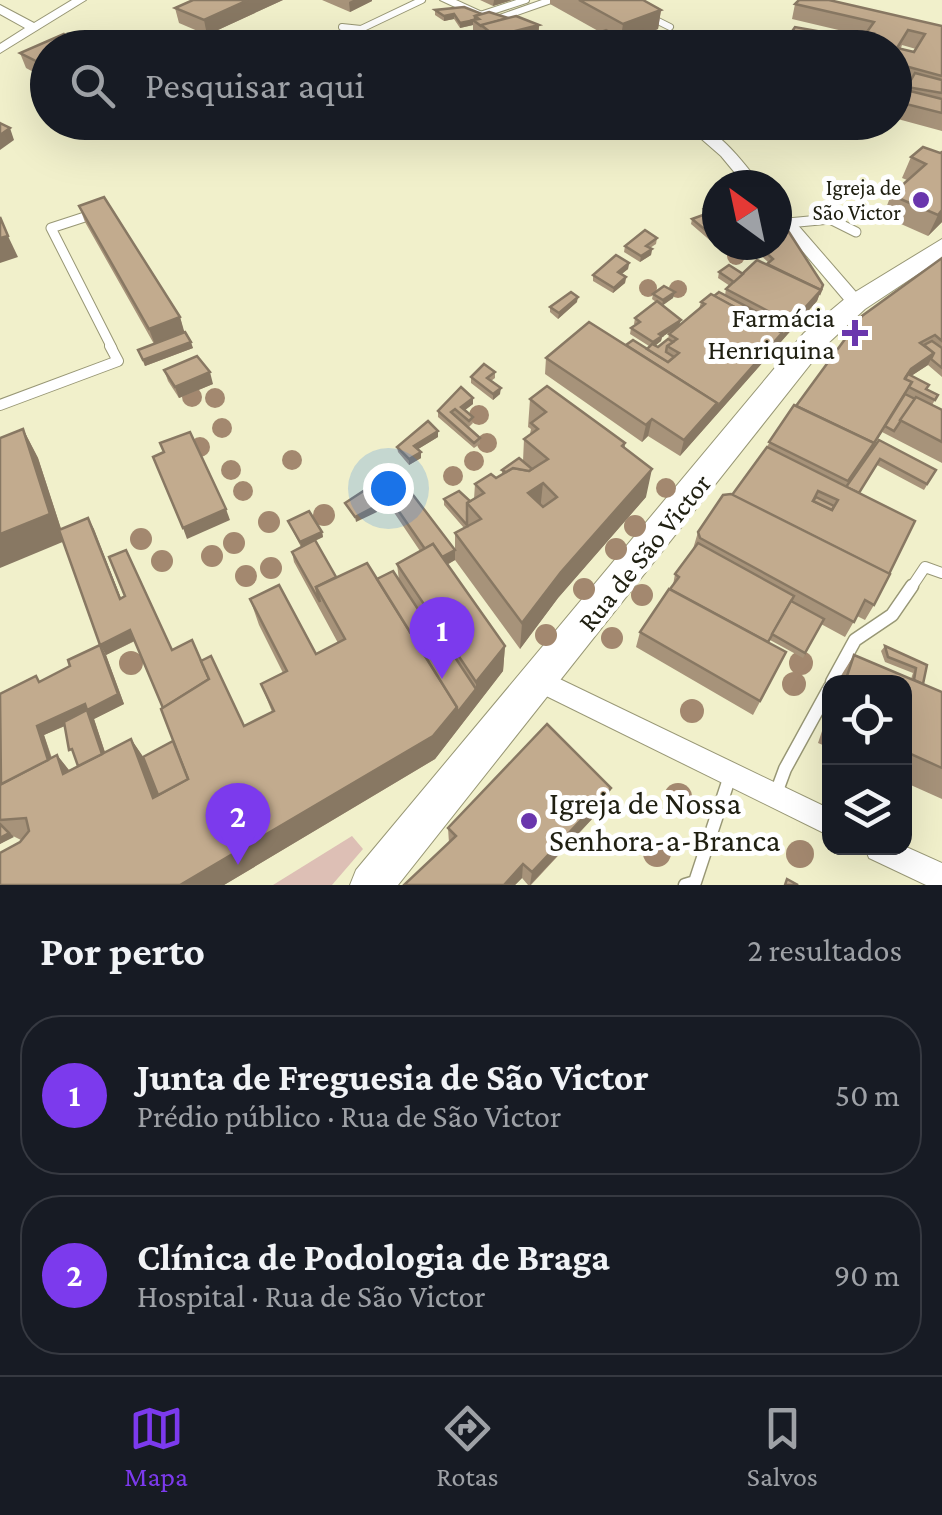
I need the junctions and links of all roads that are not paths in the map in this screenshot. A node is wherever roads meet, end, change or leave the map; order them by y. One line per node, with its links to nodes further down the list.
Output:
1 (80, 0): 10 (street)
2 (422, 0): 9 (lane)
3 (446, 0): 8 (street)
4 (526, 0): 8 (lane)
5 (550, 0): 8 (lane)
6 (0, 9): 10 (street)
7 (636, 9): 11 (lane)
8 (486, 17): 14 (street)
9 (342, 27)
10 (34, 28): 13 (street)
11 (670, 28)
12 (30, 30): 15 (street)
13 (31, 30)
14 (520, 30)
15 (0, 49)
16 (710, 140): 17 (street)
17 (740, 170)
18 (109, 209): 24 (lane)
19 (792, 217): 21 (lane)
20 (792, 228): 23 (street)
21 (856, 232)
22 (942, 247): 23 (main road, Rua de São Victor)
23 (856, 303): 27 (main road, Rua de São Victor)
24 (0, 405)
25 (942, 573): 26 (lane)
26 (836, 675)
27 (541, 681): 29 (street); 34 (main road, Rua de São Victor)
28 (822, 701): 30 (lane)
29 (730, 775): 30 (street); 35 (lane)
30 (775, 797): 31 (street)
31 (822, 819)
32 (894, 855): 33 (street)
33 (942, 878)
34 (371, 885)
35 (685, 885)

